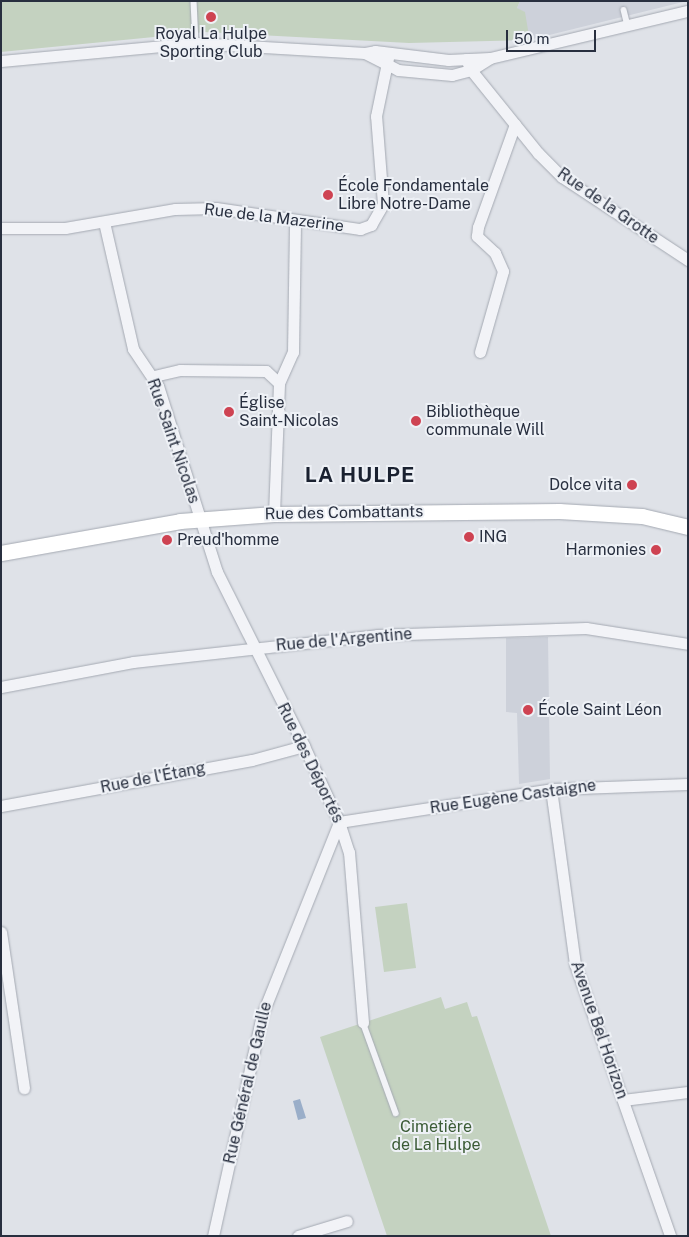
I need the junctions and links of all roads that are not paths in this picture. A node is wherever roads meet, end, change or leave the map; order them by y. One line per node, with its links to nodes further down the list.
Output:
1 (194, 1): 5 (lane)
2 (624, 10): 4 (lane)
3 (688, 12): 4 (street)
4 (628, 26): 6 (street)
5 (196, 43): 7 (street); 9 (street)
6 (490, 58): 8 (street); 10 (street)
7 (388, 59): 8 (street); 10 (street); 12 (street, Rue de la Mazerine)
8 (466, 59): 10 (street, Rue de la Grotte)
9 (1, 61)
10 (471, 70): 11 (street, Rue de la Grotte)
11 (515, 124): 15 (street, Rue de la Grotte); 16 (street)
12 (295, 220): 13 (street, Rue de la Mazerine); 18 (street)
13 (104, 222): 14 (street, Rue de la Mazerine); 17 (street, Rue Saint Nicolas)
14 (1, 228)
15 (688, 260)
16 (480, 352)
17 (154, 376): 18 (street); 20 (street, Rue Saint Nicolas)
18 (279, 383): 19 (street)
19 (274, 514): 20 (main road, Rue des Combattants); 21 (main road, Rue des Combattants)
20 (200, 519): 22 (main road, Rue des Combattants); 24 (street, Rue des Déportés)
21 (688, 528)
22 (1, 553)
23 (688, 644): 24 (street, Rue de l'Argentine)
24 (254, 649): 25 (street, Rue de l'Argentine); 26 (street, Rue des Déportés)
25 (1, 687)
26 (304, 746): 29 (street, Rue de l'Étang); 30 (street, Rue des Déportés)
27 (688, 784): 28 (street, Rue Eugène Castaigne)
28 (551, 789): 30 (street, Rue Eugène Castaigne); 35 (street, Avenue Bel Horizon)
29 (1, 806)
30 (340, 822): 32 (street, Rue des Déportés); 39 (street, Rue Général de Gaulle)
31 (1, 932): 33 (street)
32 (363, 1022): 36 (lane)
33 (24, 1088)
34 (688, 1092): 35 (street)
35 (623, 1100): 41 (street, Avenue Bel Horizon)
36 (396, 1113)
37 (348, 1221): 38 (street)
38 (322, 1233): 40 (street)
39 (214, 1236)
40 (298, 1236)
41 (670, 1236)

